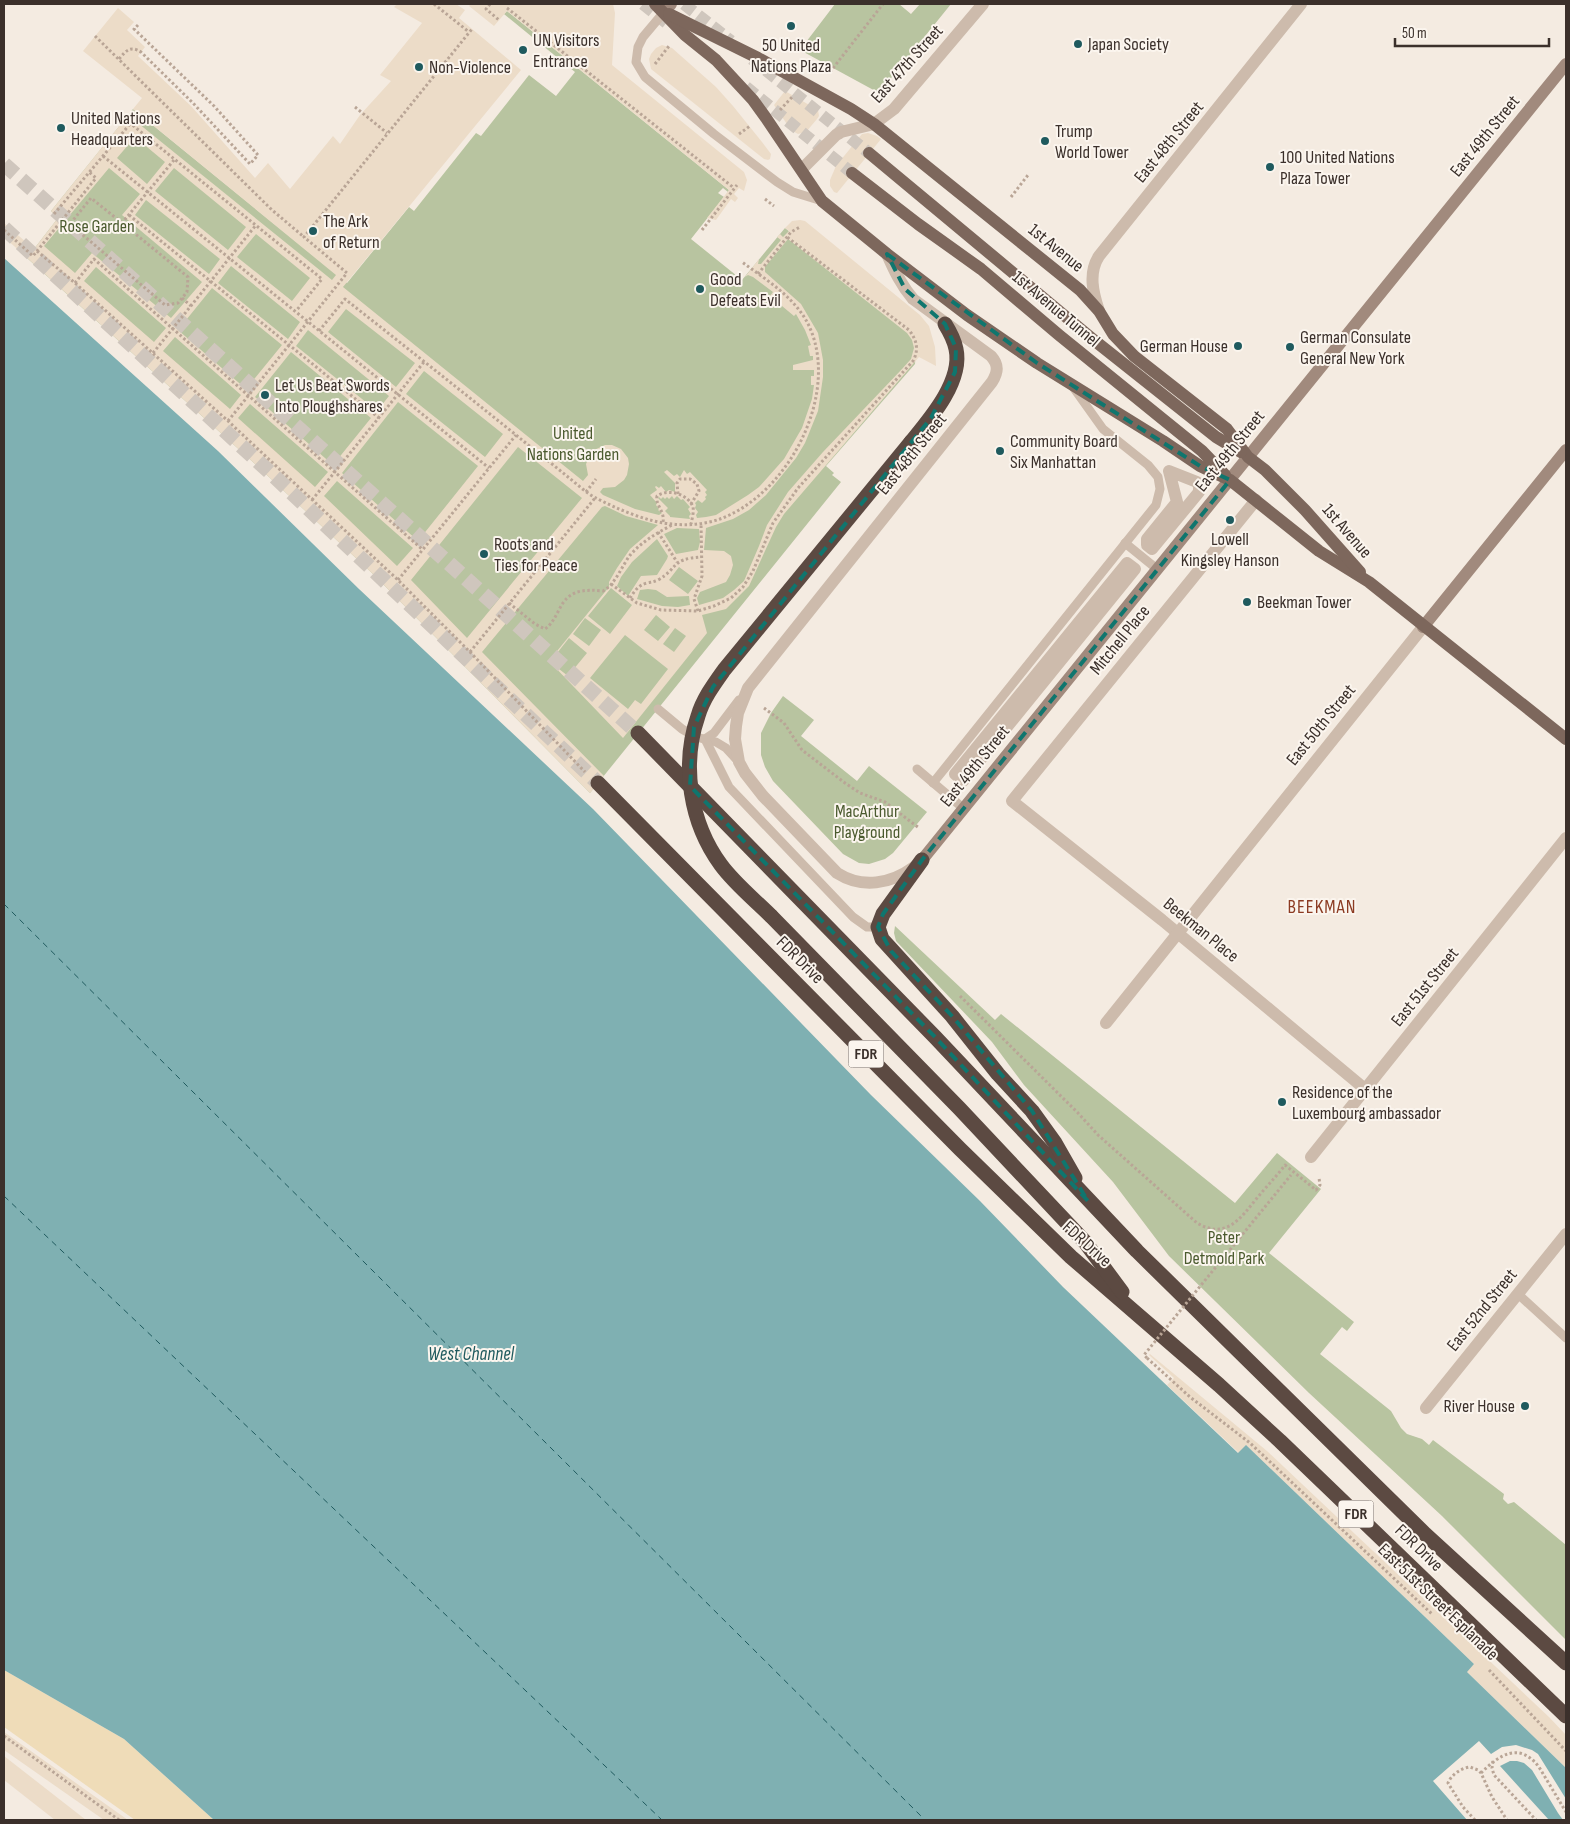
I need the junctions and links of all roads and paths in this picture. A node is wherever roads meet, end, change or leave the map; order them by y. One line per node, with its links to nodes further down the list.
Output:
1 (434, 4): 25 (path)
2 (490, 4): 8 (path)
3 (883, 4): 17 (path)
4 (983, 4): 23 (street, East 47th Street)
5 (1302, 4): 58 (street, East 48th Street)
6 (664, 6): 23 (main road, 1st Avenue); 30 (main road, 1st Avenue); 37 (lane)
7 (507, 8): 45 (path)
8 (499, 20)
9 (138, 25): 14 (path)
10 (95, 36): 14 (path)
11 (669, 46): 13 (path)
12 (656, 48): 13 (path)
13 (662, 54): 16 (path)
14 (119, 59): 47 (path)
15 (1566, 64): 73 (main road, East 49th Street)
16 (651, 69)
17 (830, 72)
18 (793, 96): 20 (path)
19 (355, 107): 25 (path)
20 (778, 112)
21 (125, 120): 22 (path)
22 (130, 124): 28 (path); 29 (path)
23 (874, 124): 30 (street, East 47th Street); 58 (main road, 1st Avenue)
24 (750, 126): 26 (path)
25 (388, 133): 47 (path)
26 (736, 136)
27 (869, 153): 73 (main road, 1st Avenue Tunnel)
28 (103, 156): 31 (path); 34 (path)
29 (174, 160): 34 (path); 42 (path)
30 (802, 169): 37 (main road, 1st Avenue)
31 (89, 172): 39 (path); 48 (path)
32 (852, 173): 77 (main road, 1st Avenue Tunnel)
33 (1028, 176): 35 (path)
34 (148, 192): 40 (path); 50 (path)
35 (1011, 197)
36 (765, 199): 38 (path)
37 (822, 201): 49 (main road, 1st Avenue)
38 (774, 206)
39 (54, 214)
40 (129, 215): 41 (path); 53 (path)
41 (122, 223): 55 (path); 55 (path)
42 (256, 225): 50 (path); 57 (path)
43 (800, 227): 46 (path)
44 (4, 230): 48 (path)
45 (702, 230)
46 (787, 236): 52 (path); 101 (path)
47 (304, 237): 59 (path)
48 (37, 251): 54 (path)
49 (886, 254): 60 (street, East 48th Street); 66 (main road, 1st Avenue)
50 (230, 258): 53 (path); 57 (path)
51 (742, 262): 52 (path)
52 (758, 274): 88 (path)
53 (211, 281): 56 (path); 63 (path)
54 (75, 283): 61 (path); 64 (path)
55 (182, 298): 56 (path)
56 (191, 306): 61 (path)
57 (296, 311): 59 (path)
58 (1099, 311): 73 (main road, 1st Avenue)
59 (308, 322): 62 (path); 63 (path)
60 (945, 324): 104 (street, East 48th Street); 132 (highway, bridge)
61 (172, 329): 64 (path); 68 (path)
62 (319, 331): 65 (path); 67 (path)
63 (289, 345): 68 (path); 69 (path)
64 (153, 354): 70 (path)
65 (424, 362): 67 (path); 71 (path)
66 (1071, 385): 77 (main road, 1st Avenue); 90 (lane)
67 (398, 394): 69 (path); 74 (path)
68 (248, 395): 70 (path); 75 (path)
69 (378, 418): 75 (path)
70 (228, 421): 82 (path)
71 (516, 435): 74 (path); 79 (path)
72 (1566, 450): 102 (main road, East 50th Street)
73 (1248, 457): 77 (main road, East 49th Street); 97 (main road, 1st Avenue)
74 (490, 468): 91 (path)
75 (335, 472): 82 (path); 91 (path)
76 (596, 479): 79 (path)
77 (1230, 480): 83 (main road, 1st Avenue); 95 (main road, East 49th Street)
78 (1197, 482): 78 (street)
79 (586, 492): 81 (path)
80 (678, 494): 84 (path); 84 (path); 85 (path)
81 (595, 498): 85 (path); 100 (path)
82 (312, 500): 96 (path)
83 (1256, 500): 97 (main road, 1st Avenue); 114 (street, Mitchell Place)
84 (691, 504): 87 (path)
85 (663, 522): 86 (path)
86 (673, 524): 87 (path); 89 (path)
87 (691, 524): 88 (path)
88 (702, 524): 92 (path)
89 (658, 532): 93 (path); 98 (path)
90 (1125, 543): 95 (lane); 113 (lane)
91 (423, 550): 96 (path)
92 (701, 556): 93 (path); 101 (path)
93 (677, 562): 99 (path)
94 (1135, 569): 94 (street)
95 (1158, 569): 115 (main road, East 49th Street)
96 (398, 580): 103 (path)
97 (1369, 582): 102 (main road, 1st Avenue)
98 (611, 584): 99 (path); 100 (path)
99 (630, 598): 101 (path)
100 (509, 603): 103 (path)
101 (698, 611)
102 (1423, 626): 108 (main road, 1st Avenue); 120 (street, East 50th Street)
103 (470, 652): 112 (path)
104 (748, 688): 109 (lane); 110 (street)
105 (764, 708): 116 (path)
106 (658, 709): 109 (lane)
107 (638, 733): 127 (highway, FDR Drive / FDR)
108 (1566, 738)
109 (706, 739): 110 (lane); 119 (lane)
110 (739, 762): 118 (street)
111 (917, 769): 113 (lane)
112 (593, 779): 132 (highway, FDR Drive / FDR)
113 (933, 783): 115 (lane)
114 (1012, 801): 120 (street, Beekman Place)
115 (963, 808): 118 (main road, East 49th Street)
116 (919, 828)
117 (1566, 838): 123 (street, East 51st Street)
118 (922, 860): 119 (highway)
119 (878, 928): 127 (highway)
120 (1177, 933): 122 (street, East 50th Street); 123 (street, Beekman Place)
121 (957, 992): 128 (path)
122 (1106, 1023)
123 (1365, 1089): 124 (street, East 51st Street)
124 (1311, 1157)
125 (1292, 1173): 126 (path); 128 (path); 135 (path, East 51st Street Esplanade, bridge)
126 (1319, 1178)
127 (1088, 1201): 136 (highway, FDR Drive / FDR)
128 (1234, 1224): 129 (path)
129 (1239, 1228)
130 (1566, 1234): 131 (street, East 52nd Street)
131 (1518, 1294): 133 (lane); 134 (street, East 52nd Street)
132 (1141, 1317): 138 (highway, FDR Drive / FDR)
133 (1566, 1338)
134 (1426, 1408)
135 (1437, 1619)
136 (1566, 1663)
137 (1486, 1667): 140 (path, East 51st Street Esplanade)
138 (1566, 1716)
139 (4, 1736): 144 (path)
140 (1566, 1751)
141 (1494, 1761): 142 (path); 143 (path); 147 (path)
142 (1481, 1773): 145 (path); 146 (path)
143 (1566, 1812)
144 (119, 1820)
145 (1476, 1820)
146 (1507, 1820)
147 (1536, 1820)

